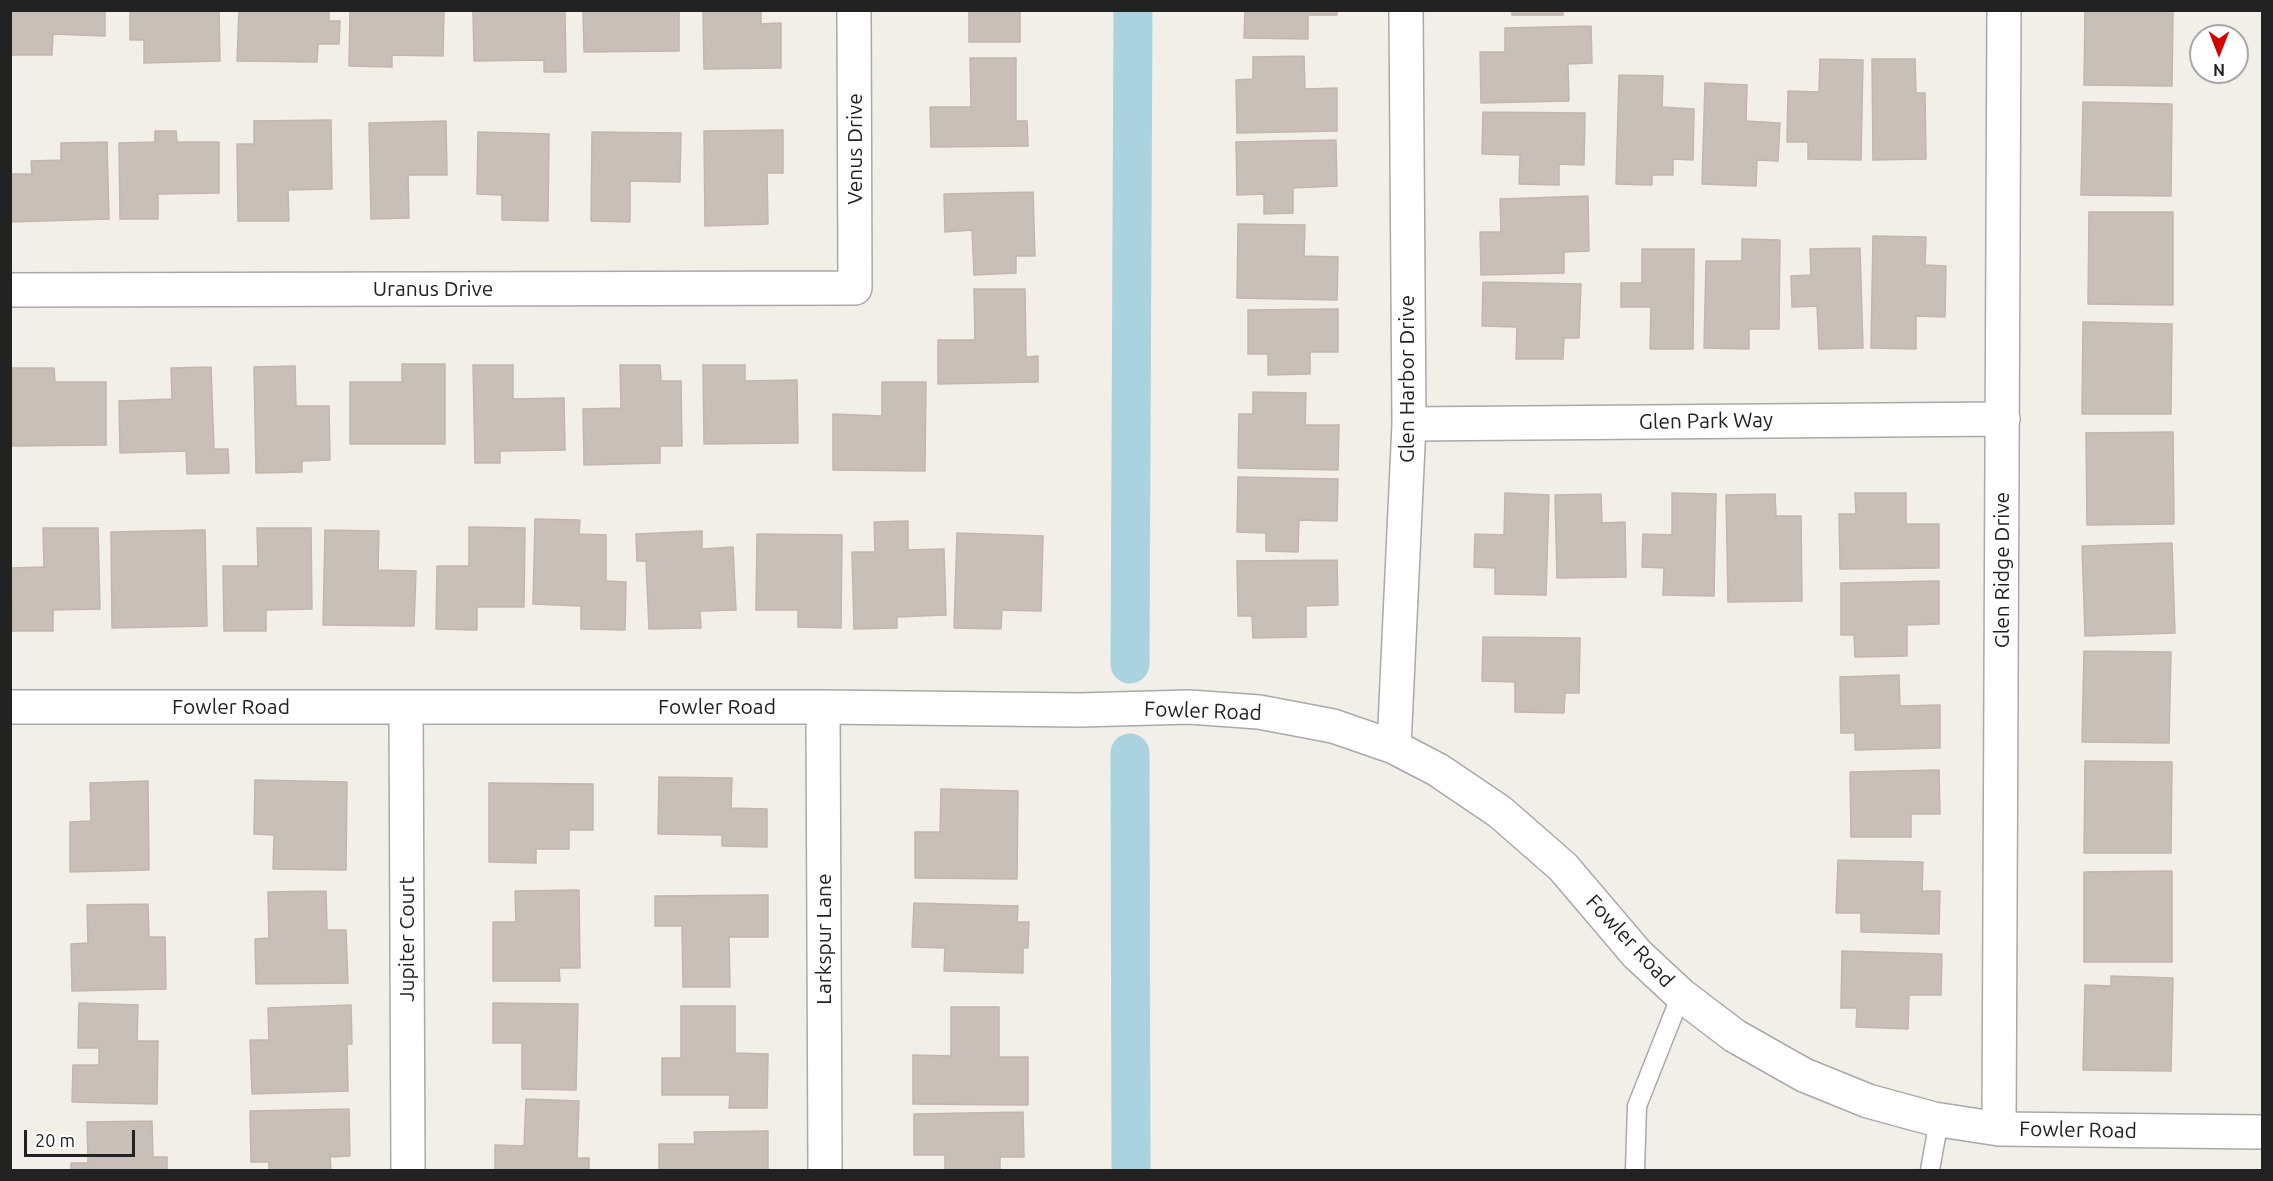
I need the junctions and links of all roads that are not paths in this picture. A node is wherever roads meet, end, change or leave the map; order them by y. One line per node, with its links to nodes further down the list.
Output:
1 (854, 10): 4 (street, Venus Drive)
2 (1406, 10): 7 (street, Glen Harbor Drive)
3 (2004, 10): 6 (street, Glen Ridge Drive)
4 (855, 288): 5 (street, Uranus Drive)
5 (10, 290)
6 (2003, 419): 7 (street, Glen Park Way); 14 (street, Glen Ridge Drive)
7 (1409, 424): 11 (street, Glen Harbor Drive)
8 (10, 707): 9 (street, Fowler Road)
9 (406, 707): 10 (street, Fowler Road); 16 (street, Jupiter Court)
10 (824, 707): 11 (street, Fowler Road); 17 (street, Larkspur Lane)
11 (1394, 747): 12 (street, Fowler Road)
12 (1681, 995): 13 (street, Fowler Road); 18 (lane)
13 (1939, 1120): 14 (street, Fowler Road); 19 (lane)
14 (1999, 1129): 15 (street, Fowler Road)
15 (2262, 1132)
16 (408, 1170)
17 (825, 1170)
18 (1635, 1170)
19 (1930, 1170)

